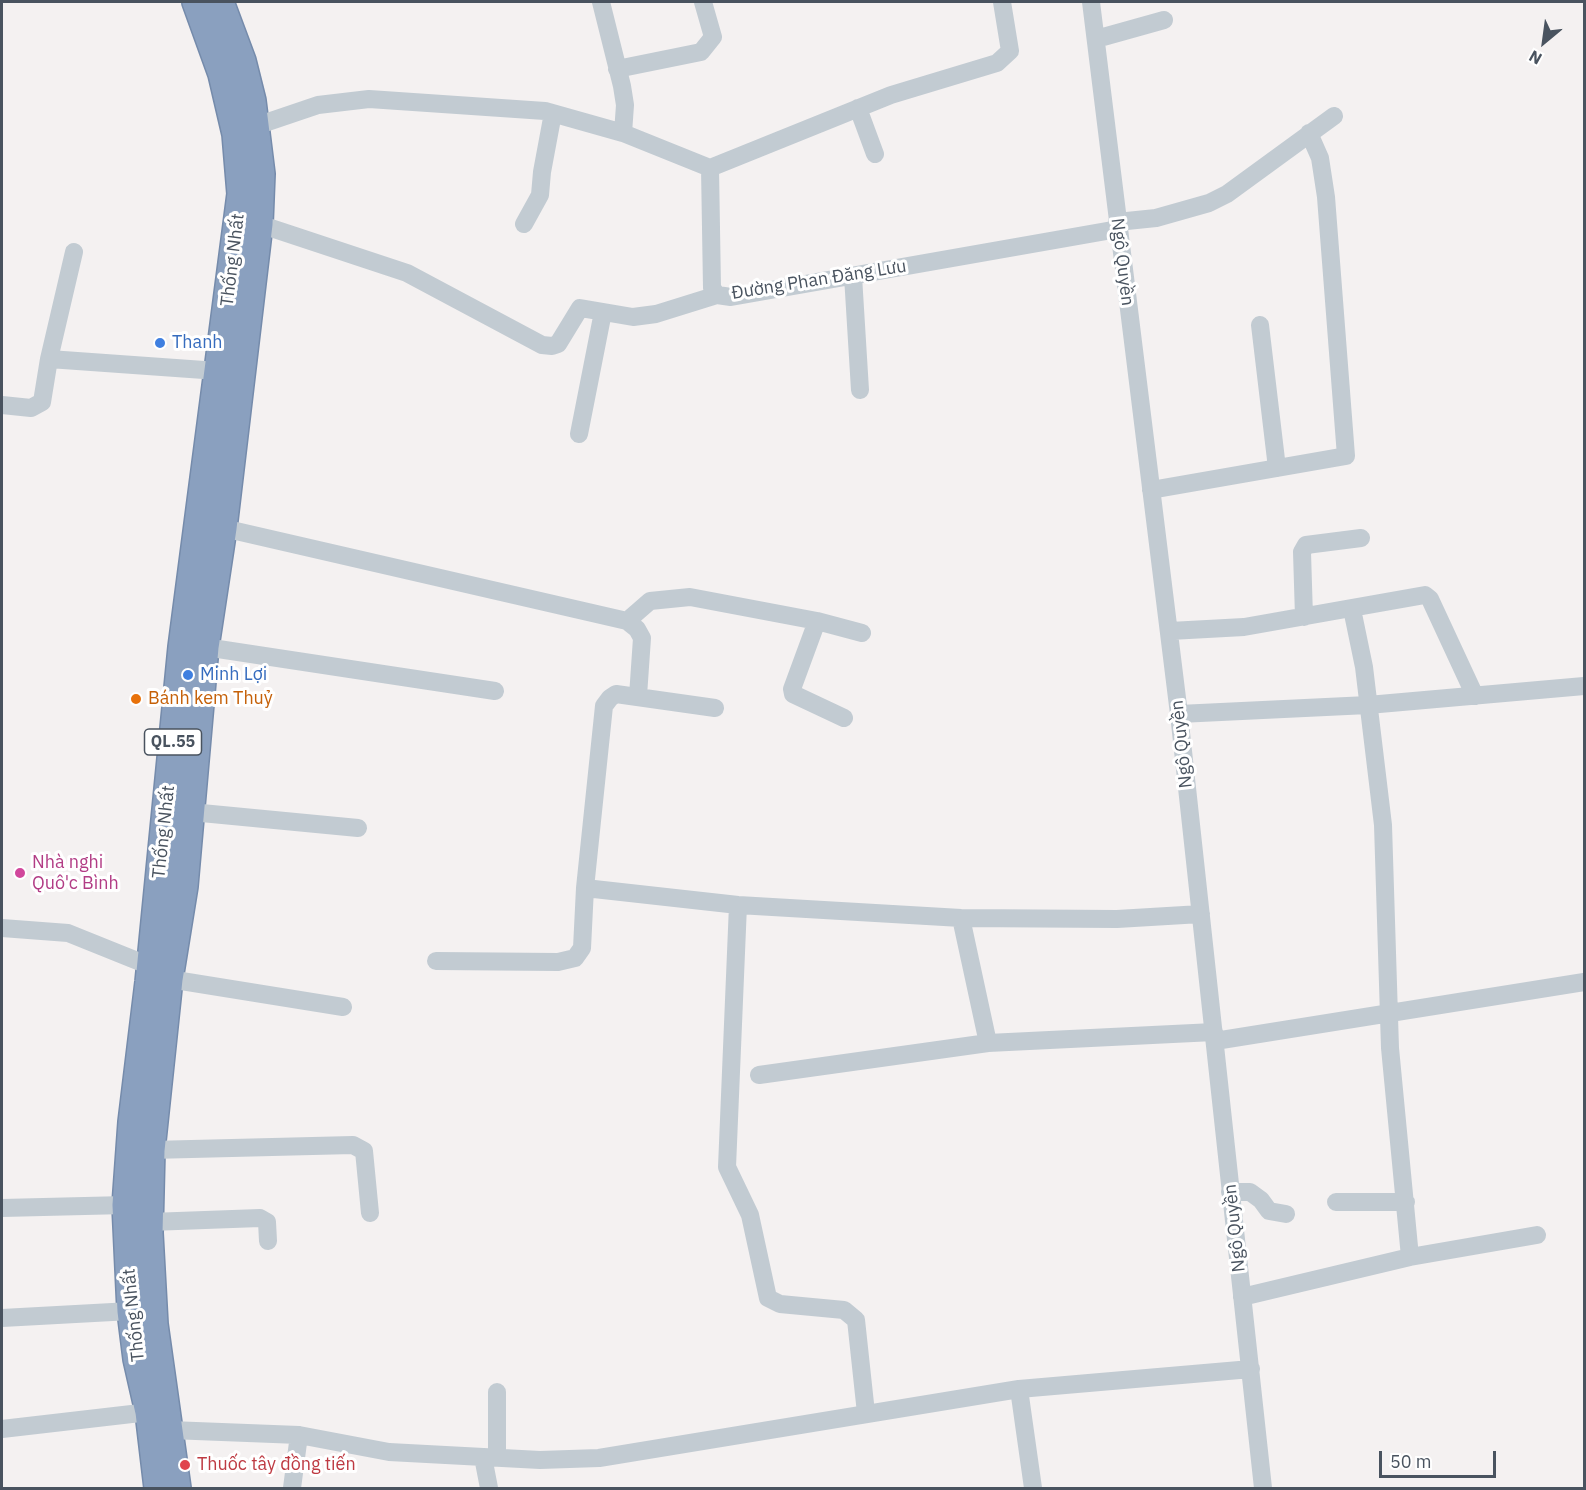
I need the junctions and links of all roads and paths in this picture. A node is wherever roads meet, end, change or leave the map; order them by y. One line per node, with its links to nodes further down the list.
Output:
1 (196, 2): 27 (highway, Thống Nhất / QL.55)
2 (220, 2): 13 (highway, Thống Nhất / QL.55)
3 (601, 2): 9 (street)
4 (703, 2): 9 (street)
5 (1002, 2): 10 (street)
6 (1091, 2): 8 (street, Ngô Quyền)
7 (1164, 20): 8 (street)
8 (1096, 39): 20 (street, Ngô Quyền)
9 (617, 69): 14 (street)
10 (858, 108): 16 (street); 17 (street)
11 (553, 113): 13 (street); 14 (street); 19 (street)
12 (1334, 116): 15 (street, Đường Phan Đăng Lưu)
13 (256, 126): 18 (highway, Thống Nhất / QL.55)
14 (623, 133): 17 (street)
15 (1309, 133): 20 (street, Đường Phan Đăng Lưu); 31 (street)
16 (875, 154)
17 (710, 168): 23 (street, Đường Phan Đăng Lưu)
18 (259, 224): 24 (street); 32 (highway, Thống Nhất / QL.55)
19 (524, 224)
20 (1118, 226): 22 (street, Đường Phan Đăng Lưu); 33 (street, Ngô Quyền)
21 (74, 252): 26 (street)
22 (853, 276): 23 (street, Đường Phan Đăng Lưu); 28 (street)
23 (717, 295): 24 (street)
24 (603, 312): 30 (street)
25 (1260, 325): 31 (street)
26 (49, 359): 27 (street); 29 (street)
27 (218, 371): 32 (highway, Thống Nhất / QL.55)
28 (860, 390)
29 (2, 405)
30 (579, 434)
31 (1276, 468): 33 (street)
32 (217, 470): 34 (highway, Thống Nhất / QL.55); 58 (highway, Thống Nhất / QL.55)
33 (1151, 490): 40 (street, Ngô Quyền)
34 (223, 528): 38 (street); 42 (highway, Thống Nhất / QL.55)
35 (1361, 538): 37 (street)
36 (1352, 609): 37 (street); 46 (street); 47 (street)
37 (1304, 617): 40 (street)
38 (627, 621): 39 (street); 45 (street)
39 (817, 621): 41 (street); 50 (street)
40 (1170, 632): 49 (street, Ngô Quyền)
41 (862, 633)
42 (205, 647): 44 (street); 51 (highway, Thống Nhất / QL.55)
43 (1584, 686): 46 (street)
44 (495, 691)
45 (638, 696): 48 (street); 53 (street)
46 (1475, 696): 47 (street)
47 (1368, 705): 49 (street); 62 (street)
48 (715, 708)
49 (1179, 714): 55 (street, Ngô Quyền)
50 (844, 718)
51 (191, 812): 52 (street); 58 (highway, Thống Nhất / QL.55)
52 (358, 828)
53 (585, 888): 54 (street); 59 (street)
54 (738, 904): 56 (street); 86 (street)
55 (1201, 914): 56 (street); 63 (street, Ngô Quyền)
56 (961, 918): 64 (street)
57 (2, 928): 58 (street)
58 (161, 960): 61 (street); 66 (highway, Thống Nhất / QL.55); 70 (highway, Thống Nhất / QL.55)
59 (436, 961)
60 (1584, 981): 62 (street)
61 (343, 1007)
62 (1389, 1012): 63 (street); 69 (street)
63 (1215, 1037): 64 (street); 67 (street, Ngô Quyền)
64 (988, 1043): 65 (street)
65 (759, 1075)
66 (150, 1150): 72 (street); 74 (highway, Thống Nhất / QL.55)
67 (1230, 1191): 73 (street); 78 (street, Ngô Quyền)
68 (1336, 1202): 69 (street)
69 (1406, 1202): 77 (street)
70 (126, 1205): 71 (street); 79 (highway, Thống Nhất / QL.55)
71 (2, 1208)
72 (370, 1213)
73 (1286, 1214)
74 (150, 1222): 76 (street); 81 (highway, Thống Nhất / QL.55)
75 (1537, 1235): 77 (street)
76 (268, 1241)
77 (1410, 1257): 78 (street)
78 (1242, 1297): 82 (street, Ngô Quyền)
79 (131, 1311): 80 (street); 81 (highway, Thống Nhất / QL.55)
80 (2, 1318)
81 (148, 1359): 85 (highway, Thống Nhất / QL.55); 88 (highway, Thống Nhất / QL.55)
82 (1251, 1369): 83 (street); 96 (street, Ngô Quyền)
83 (1019, 1389): 86 (street); 95 (street)
84 (497, 1392): 90 (street)
85 (149, 1412): 87 (street); 91 (highway, Thống Nhất / QL.55)
86 (866, 1413): 90 (street)
87 (2, 1430)
88 (170, 1430): 89 (street); 92 (highway, Thống Nhất / QL.55)
89 (299, 1435): 90 (street); 93 (street)
90 (490, 1457): 94 (street)
91 (158, 1488)
92 (177, 1488)
93 (292, 1488)
94 (489, 1488)
95 (1033, 1488)
96 (1263, 1488)

